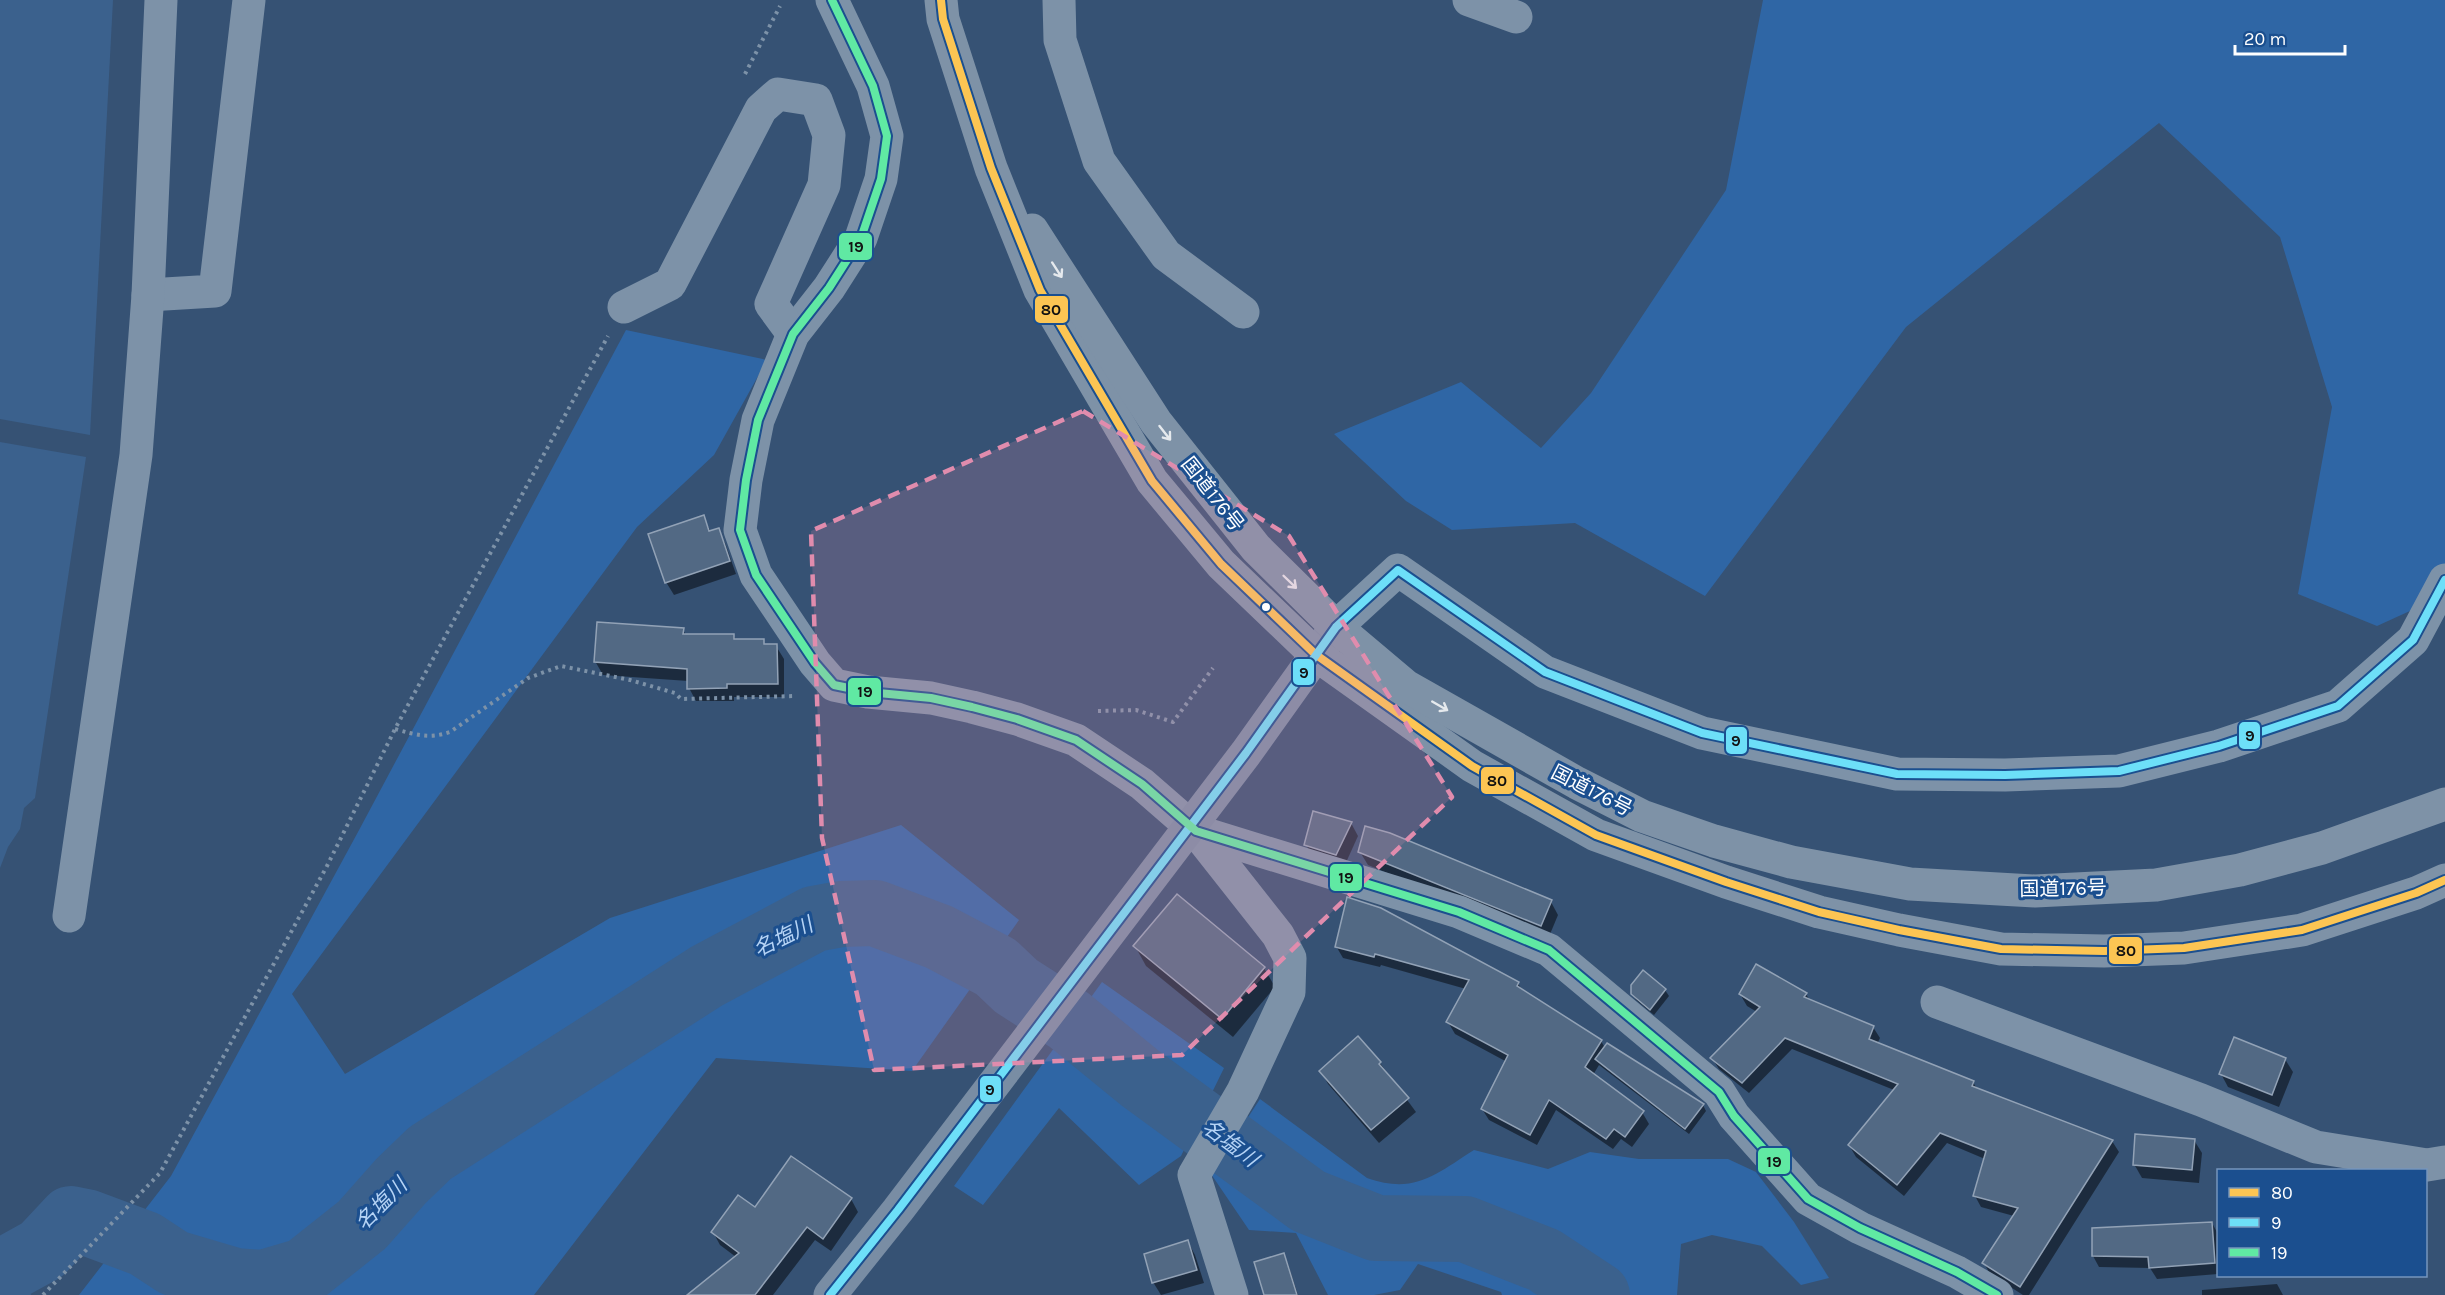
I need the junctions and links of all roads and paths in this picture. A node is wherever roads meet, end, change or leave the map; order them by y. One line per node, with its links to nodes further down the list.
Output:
1 (161, 0): 11 (street)
2 (249, 0): 11 (street)
3 (832, 0): 14 (street)
4 (941, 0): 10 (highway, 国道176号)
5 (1059, 0): 13 (street)
6 (1469, 0): 8 (street)
7 (780, 6): 9 (path)
8 (1516, 17)
9 (743, 78)
10 (991, 168): 16 (highway, 国道176号, one-way to 16); 17 (highway, 国道176号)
11 (148, 295): 25 (street)
12 (624, 307): 14 (street); 21 (path)
13 (1243, 312)
14 (794, 334): 23 (street)
15 (2445, 580): 16 (street)
16 (1336, 627): 17 (street); 22 (highway, 国道176号, one-way to 22)
17 (1315, 654): 24 (highway, 国道176号); 29 (street)
18 (1213, 668): 20 (path)
19 (806, 696): 21 (path)
20 (1092, 712)
21 (395, 729): 28 (path)
22 (2445, 804)
23 (1196, 831): 30 (street); 31 (street)
24 (2445, 880)
25 (69, 916)
26 (1937, 1002): 27 (street)
27 (2445, 1162)
28 (42, 1295)
29 (830, 1295)
30 (1232, 1295)
31 (1997, 1295)

